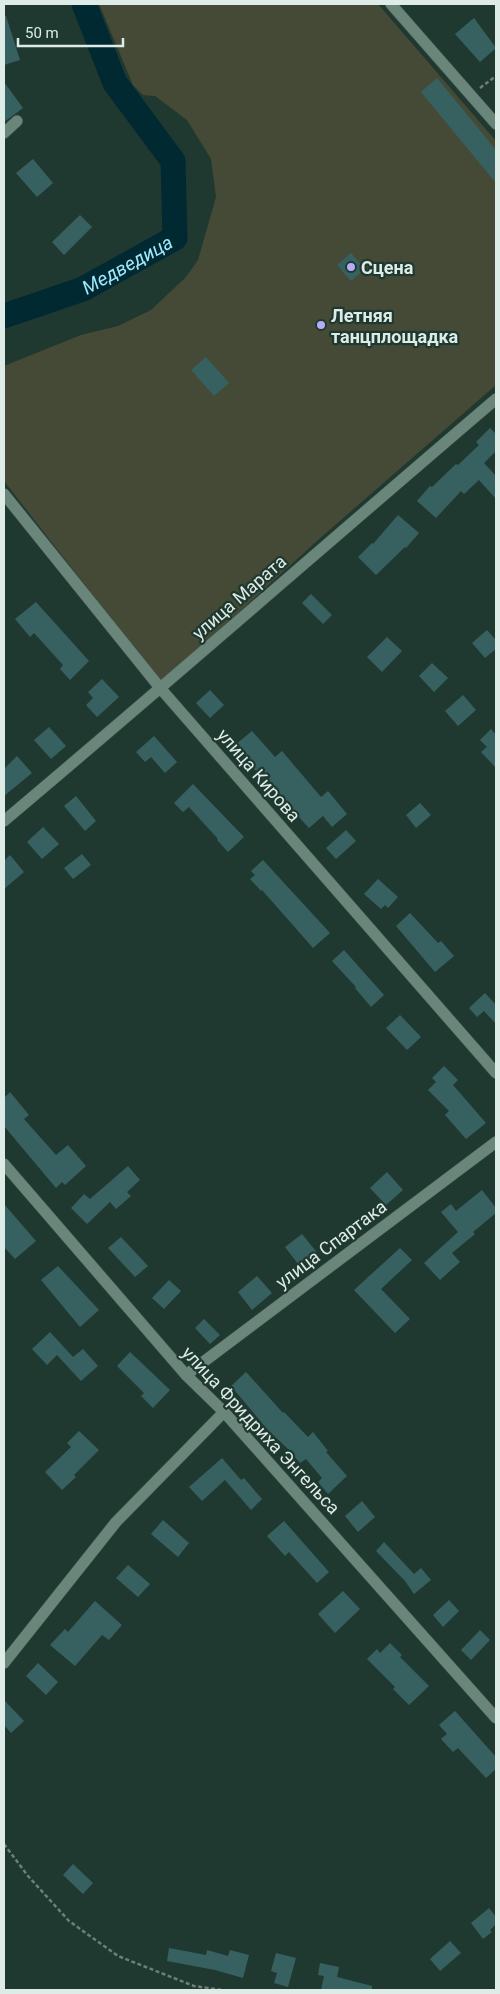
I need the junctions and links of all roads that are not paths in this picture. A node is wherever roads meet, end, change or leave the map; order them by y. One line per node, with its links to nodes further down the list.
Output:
1 (391, 4): 3 (street)
2 (17, 121): 4 (street)
3 (496, 124)
4 (4, 134)
5 (496, 399): 7 (street, улица Марата)
6 (4, 494): 7 (street, улица Кирова)
7 (161, 689): 8 (street, улица Марата); 9 (street, улица Кирова)
8 (4, 822)
9 (496, 1073)
10 (496, 1142): 12 (street, улица Спартака)
11 (4, 1164): 12 (street, улица Фридриха Энгельса)
12 (186, 1375): 13 (street, улица Фридриха Энгельса)
13 (224, 1412): 14 (street); 15 (street, улица Фридриха Энгельса)
14 (4, 1663)
15 (496, 1718)

